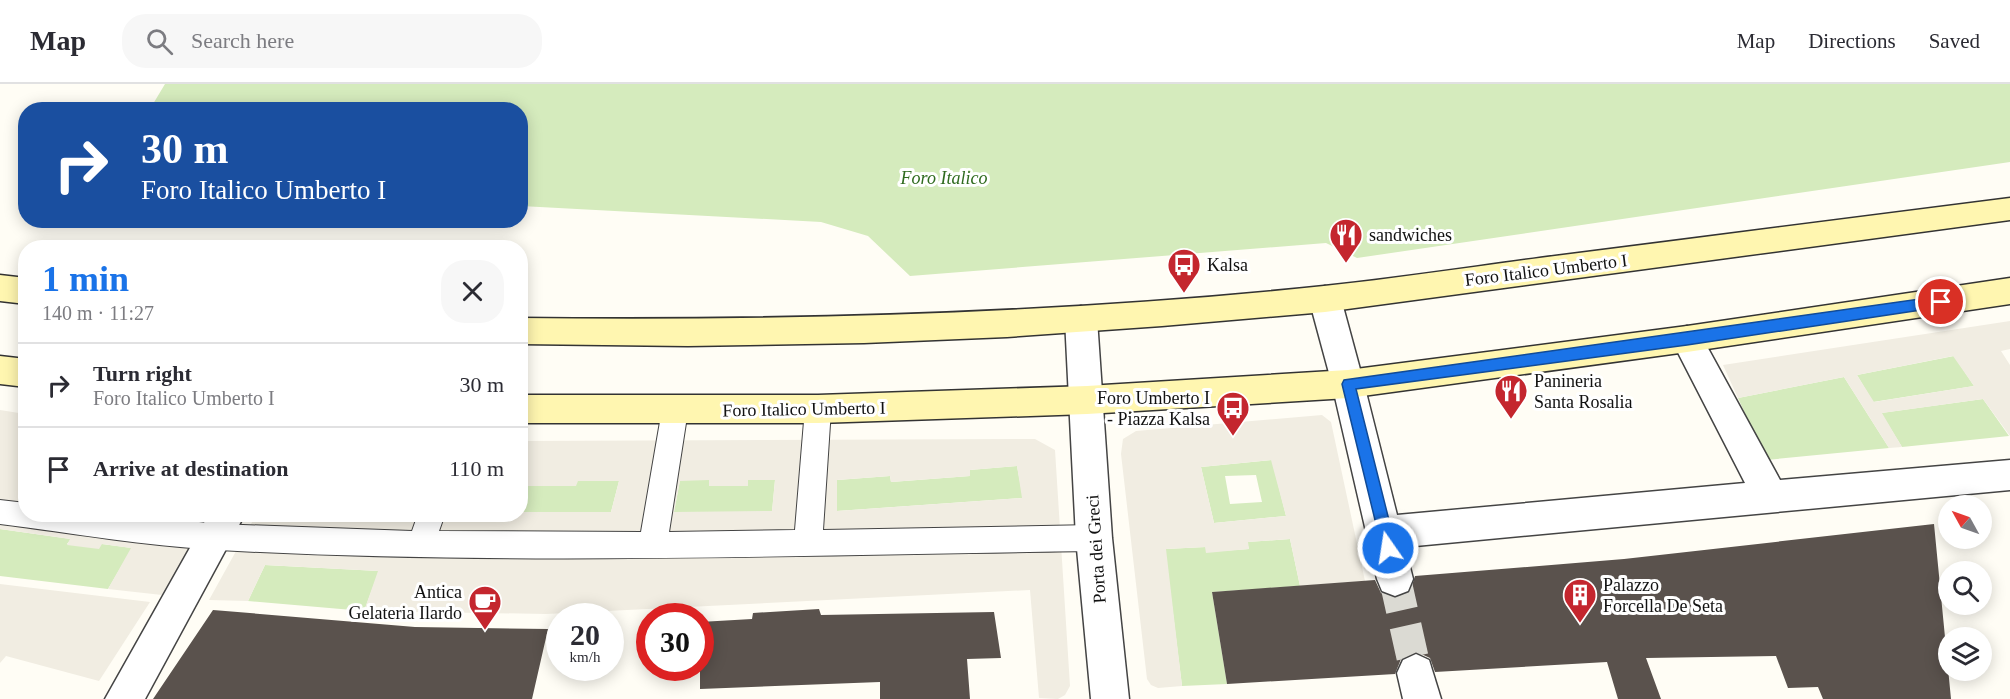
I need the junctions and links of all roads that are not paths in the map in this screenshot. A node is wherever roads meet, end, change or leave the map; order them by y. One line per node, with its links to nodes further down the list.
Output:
1 (2010, 208): 5 (main road, Foro Italico Umberto I)
2 (0, 288): 3 (main road)
3 (18, 290)
4 (2010, 291): 8 (main road, Foro Italico Umberto I)
5 (1325, 299): 6 (main road, Foro Italico Umberto I); 11 (street)
6 (1081, 319): 7 (main road, Foro Italico Umberto I); 12 (street)
7 (528, 331)
8 (1687, 339): 11 (main road, Foro Italico Umberto I); 17 (street)
9 (0, 370): 10 (main road)
10 (18, 372)
11 (1348, 384): 12 (main road, Foro Italico Umberto I); 23 (street)
12 (1087, 400): 13 (main road, Foro Italico Umberto I); 24 (street, Porta dei Greci)
13 (818, 409): 15 (main road, Foro Italico Umberto I); 25 (street)
14 (528, 410): 15 (main road, Foro Italico Umberto I)
15 (675, 410): 27 (street)
16 (2010, 475): 17 (street)
17 (1771, 498): 23 (street)
18 (0, 512): 19 (street)
19 (18, 513)
20 (159, 522): 22 (street)
21 (429, 522): 26 (street)
22 (222, 526): 26 (street); 29 (street)
23 (1385, 532): 28 (street)
24 (1094, 538): 25 (street); 30 (street, Porta dei Greci)
25 (808, 542): 27 (street)
26 (421, 544): 27 (street)
27 (652, 545)
28 (1395, 579)
29 (124, 699)
30 (1110, 699)

